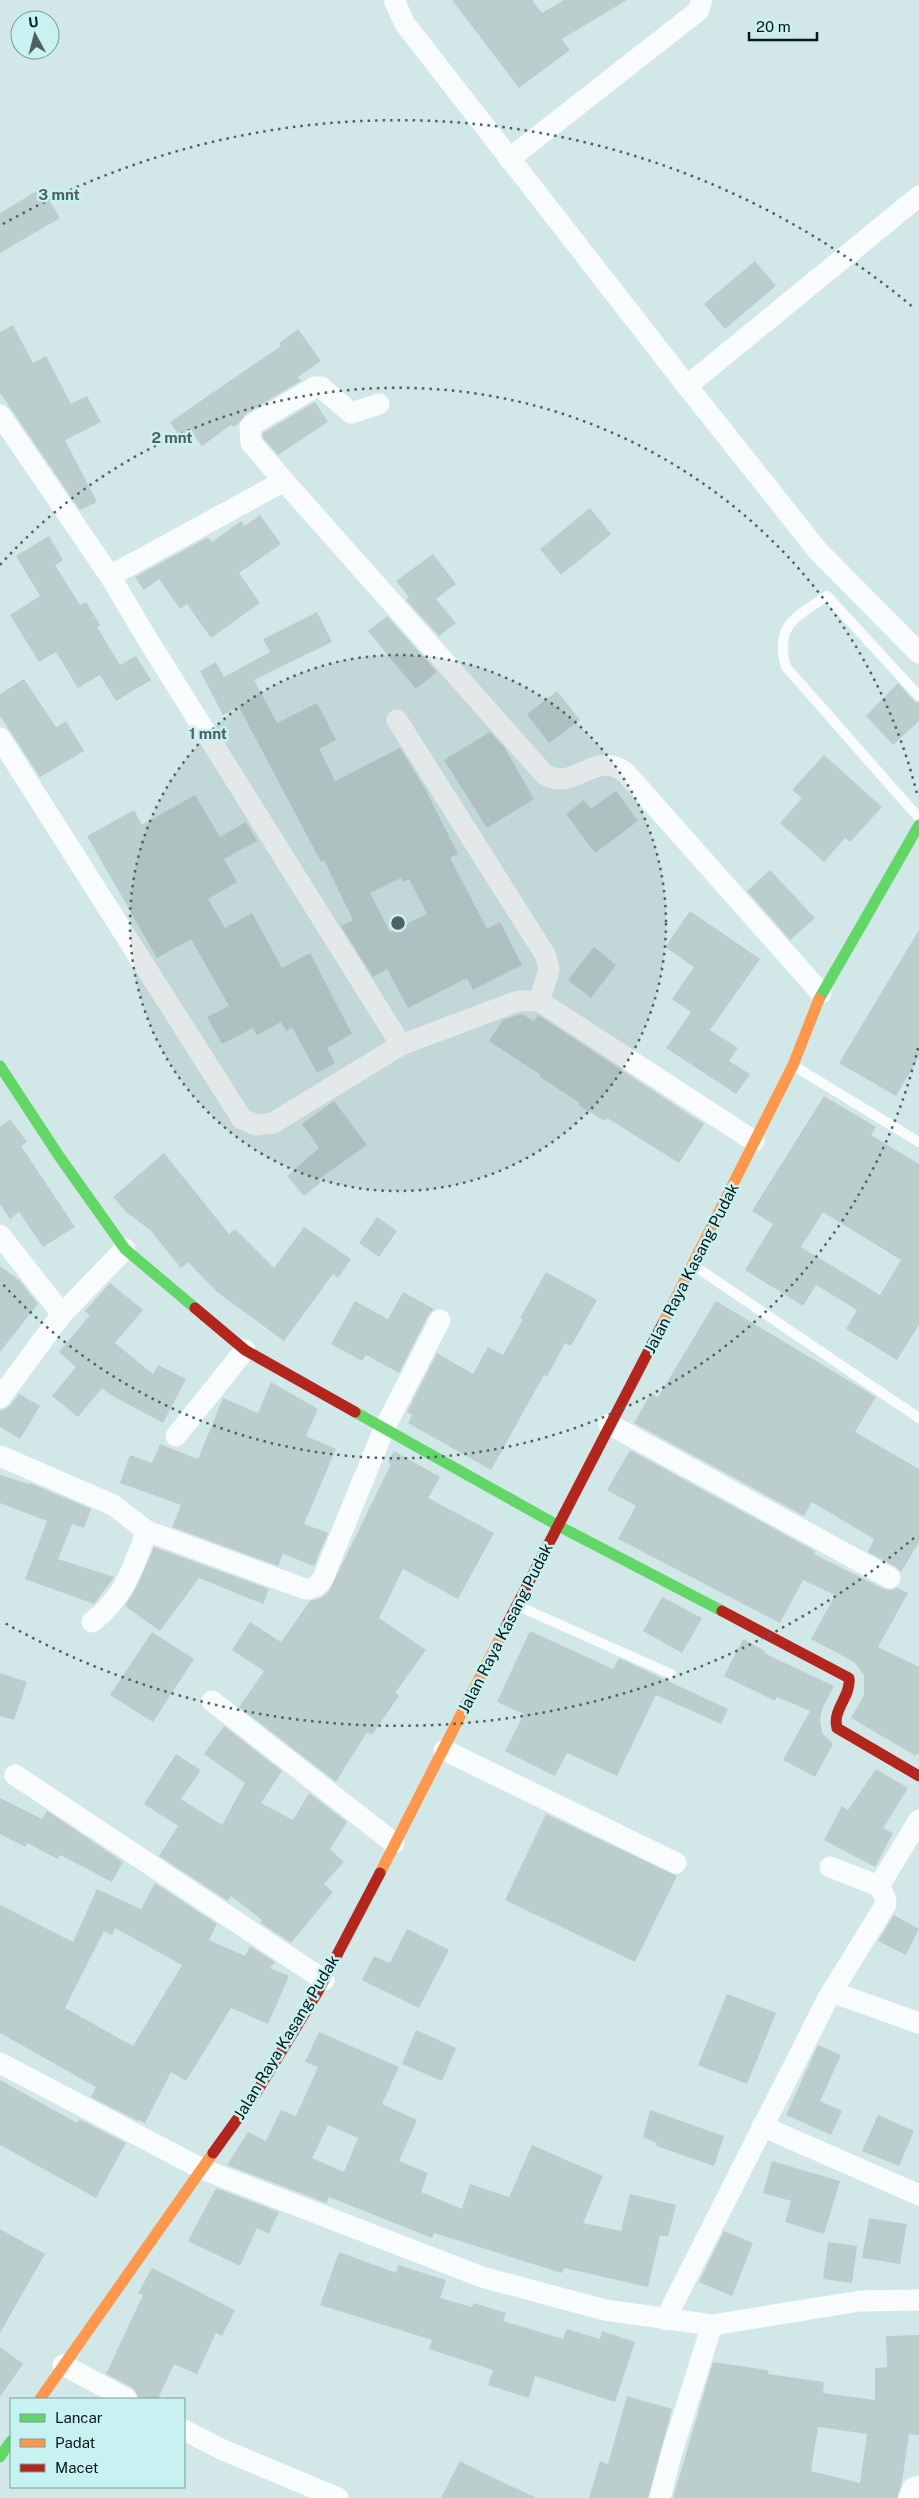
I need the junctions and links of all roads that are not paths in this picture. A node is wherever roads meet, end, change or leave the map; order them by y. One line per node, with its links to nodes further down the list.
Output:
1 (394, 0): 3 (street)
2 (702, 0): 3 (street)
3 (509, 159): 5 (street)
4 (919, 196): 5 (street)
5 (687, 386): 10 (street)
6 (379, 404): 8 (street)
7 (0, 415): 9 (street)
8 (284, 481): 9 (street); 16 (street)
9 (110, 576): 18 (street)
10 (919, 653)
11 (919, 696): 14 (lane)
12 (397, 720): 17 (street)
13 (0, 738): 18 (street)
14 (919, 818)
15 (919, 825): 16 (street, Jalan Raya Kasang Pudak)
16 (821, 993): 19 (street, Jalan Raya Kasang Pudak)
17 (540, 1001): 18 (street); 21 (street)
18 (401, 1045)
19 (793, 1065): 21 (street, Jalan Raya Kasang Pudak); 22 (lane)
20 (0, 1066): 24 (street)
21 (754, 1141): 25 (street, Jalan Raya Kasang Pudak)
22 (919, 1142)
23 (0, 1235): 26 (street)
24 (125, 1249): 26 (street); 28 (street)
25 (692, 1265): 30 (lane); 31 (street, Jalan Raya Kasang Pudak)
26 (62, 1314): 29 (street)
27 (440, 1320): 32 (street)
28 (244, 1350): 32 (street); 33 (street)
29 (0, 1398)
30 (919, 1418)
31 (609, 1424): 35 (street, Jalan Raya Kasang Pudak); 37 (street)
32 (384, 1429): 35 (street); 36 (street)
33 (176, 1436)
34 (0, 1456): 36 (street)
35 (557, 1525): 38 (street, Jalan Raya Kasang Pudak); 44 (street)
36 (147, 1531): 39 (street)
37 (890, 1578)
38 (517, 1606): 40 (lane); 42 (street, Jalan Raya Kasang Pudak)
39 (92, 1622)
40 (671, 1674)
41 (212, 1701): 46 (street)
42 (444, 1750): 46 (street, Jalan Raya Kasang Pudak); 47 (street)
43 (15, 1775): 50 (street)
44 (919, 1776)
45 (919, 1820): 49 (street)
46 (394, 1843): 50 (street, Jalan Raya Kasang Pudak)
47 (676, 1863)
48 (830, 1868): 49 (street)
49 (879, 1886): 51 (street)
50 (324, 1980): 55 (street, Jalan Raya Kasang Pudak)
51 (832, 1992): 52 (street); 54 (street)
52 (919, 2023)
53 (0, 2063): 55 (street)
54 (762, 2126): 56 (street); 58 (street)
55 (202, 2169): 58 (street); 60 (street, Jalan Raya Kasang Pudak)
56 (919, 2195)
57 (919, 2300): 59 (street)
58 (666, 2320): 59 (street)
59 (712, 2325): 68 (street)
60 (63, 2365): 61 (street, Jalan Raya Kasang Pudak); 62 (street)
61 (41, 2398)
62 (125, 2398)
63 (185, 2431): 67 (street)
64 (10, 2442): 65 (street)
65 (0, 2457)
66 (919, 2486): 69 (street)
67 (338, 2498)
68 (660, 2498)
69 (909, 2498)

